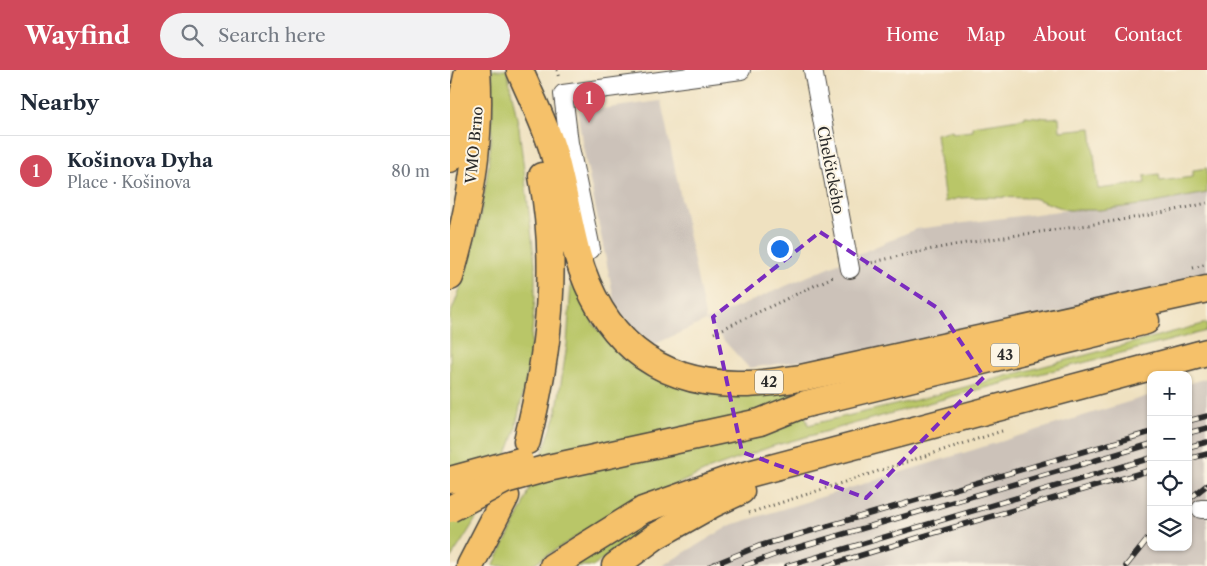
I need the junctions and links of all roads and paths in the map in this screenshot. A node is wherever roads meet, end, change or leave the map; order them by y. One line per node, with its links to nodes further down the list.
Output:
1 (468, 70): 6 (highway)
2 (477, 70): 10 (highway, VMO Brno)
3 (520, 70): 8 (highway, 42); 17 (highway, 42)
4 (741, 70): 8 (street)
5 (813, 70): 9 (street, Chelčického)
6 (450, 159)
7 (1207, 203): 9 (path)
8 (577, 254): 11 (highway, 42)
9 (850, 269): 13 (path)
10 (450, 277)
11 (1207, 289)
12 (1207, 306): 15 (highway, 43)
13 (714, 333)
14 (1207, 352): 18 (highway)
15 (802, 405): 19 (highway, 42, bridge); 20 (highway, 42, bridge)
16 (1010, 429): 21 (path)
17 (527, 440)
18 (814, 457): 24 (highway); 25 (highway)
19 (450, 480)
20 (450, 509)
21 (747, 514)
22 (459, 566): 23 (highway)
23 (470, 566)
24 (553, 566)
25 (615, 566)

